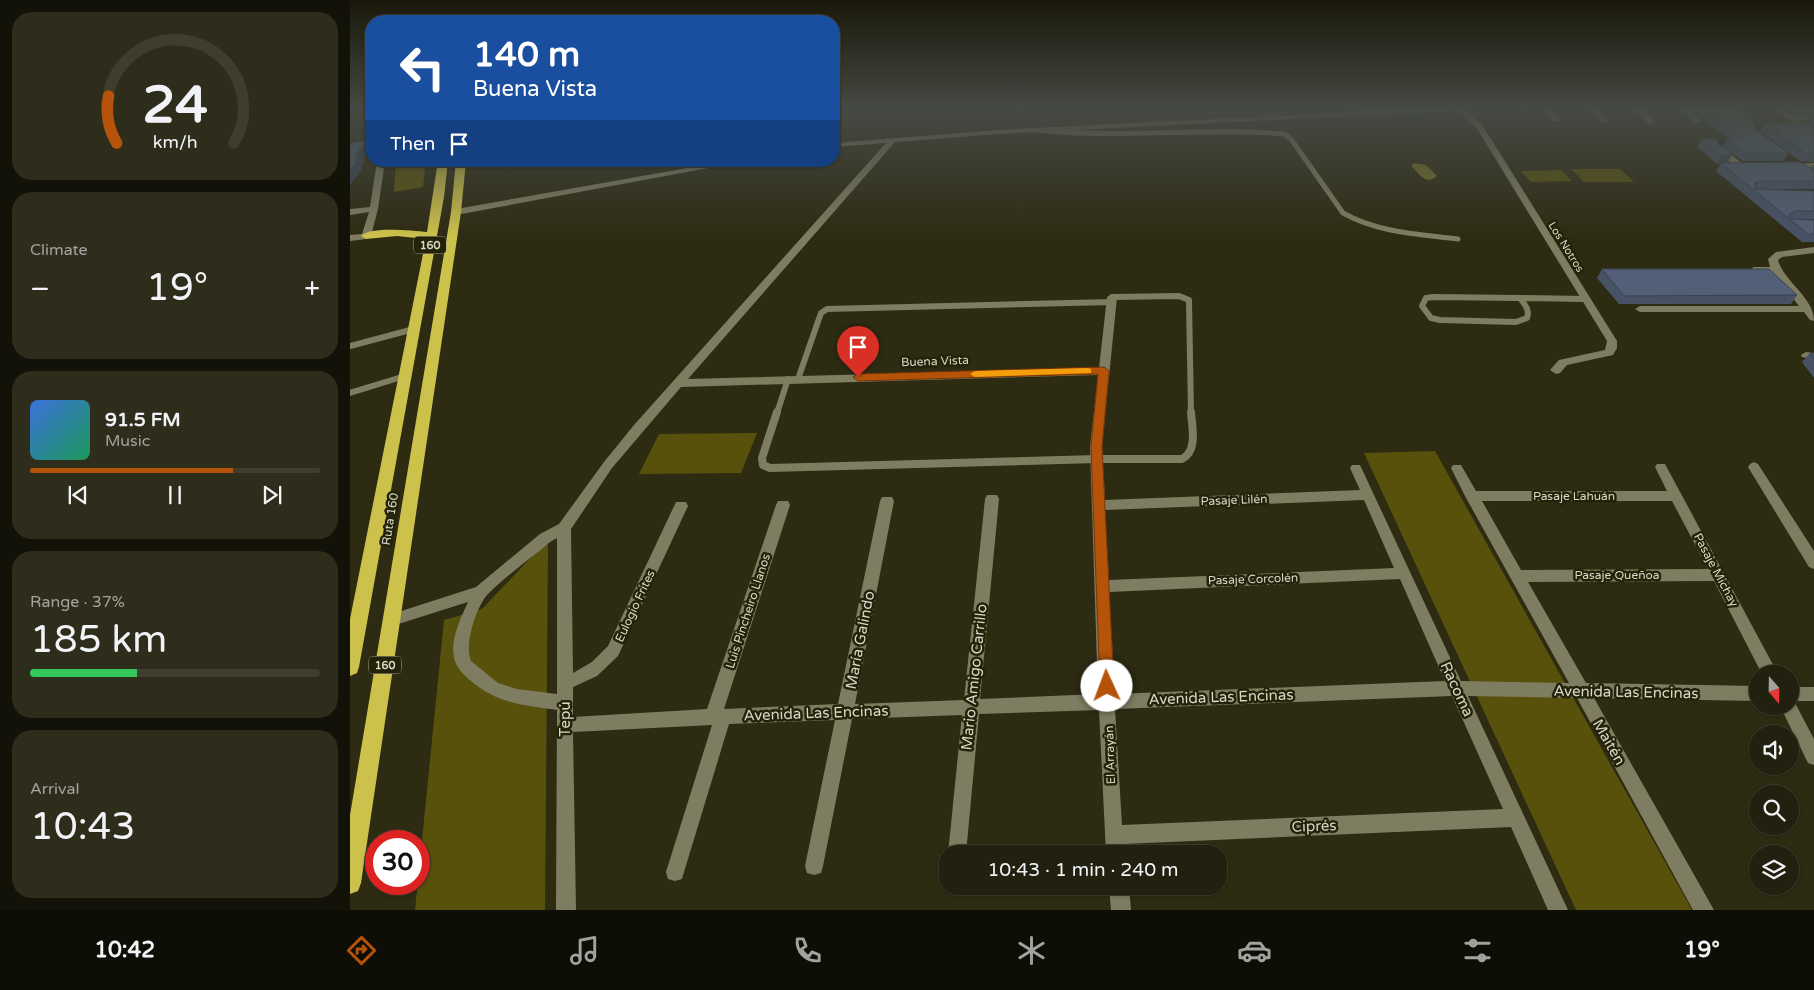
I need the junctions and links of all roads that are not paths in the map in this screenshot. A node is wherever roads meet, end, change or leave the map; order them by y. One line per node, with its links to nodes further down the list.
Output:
1 (883, 151): 39 (street)
2 (1300, 151): 23 (lane)
3 (1494, 151): 28 (street, Los Notros)
4 (1722, 151): 7 (street)
5 (1783, 155): 10 (street)
6 (1722, 166): 7 (street)
7 (1740, 166): 8 (street)
8 (1750, 166)
9 (1778, 166): 10 (street)
10 (1797, 166): 11 (street); 16 (street)
11 (1814, 166)
12 (380, 167): 17 (street)
13 (441, 167): 21 (highway, Ruta 160 / 160)
14 (460, 167): 19 (highway, Ruta 160 / 160)
15 (708, 167): 19 (street)
16 (1808, 174)
17 (374, 210): 18 (street); 20 (street)
18 (350, 212)
19 (456, 212): 61 (highway, Ruta 160 / 160)
20 (366, 236): 21 (highway); 22 (street)
21 (431, 236): 33 (highway, Ruta 160 / 160)
22 (350, 238)
23 (1458, 240)
24 (1814, 250): 26 (street)
25 (1748, 270): 26 (street)
26 (1776, 270): 31 (street)
27 (1520, 298): 27 (lane); 28 (lane)
28 (1585, 299): 35 (street, Los Notros)
29 (1112, 300): 36 (street, El Arrayán); 38 (lane); 41 (lane)
30 (1640, 309): 31 (street)
31 (1806, 309): 32 (street)
32 (1814, 318)
33 (414, 328): 34 (lane); 37 (highway, Ruta 160 / 160)
34 (350, 346)
35 (1556, 370)
36 (1104, 371): 38 (street, Buena Vista); 41 (street, El Arrayán)
37 (405, 376): 40 (lane); 63 (highway, Ruta 160 / 160)
38 (794, 379): 39 (street, Buena Vista); 41 (lane)
39 (677, 382): 54 (street)
40 (350, 392)
41 (1097, 459): 53 (street, El Arrayán)
42 (1661, 467): 48 (street, Pasaje Michay)
43 (1754, 467): 55 (street)
44 (1356, 468): 46 (street, Racoma)
45 (1457, 468): 47 (street, Maitén)
46 (1368, 495): 53 (street, Pasaje Lilén); 56 (street, Racoma)
47 (1472, 496): 48 (street, Pasaje Lahuán); 58 (street, Maitén)
48 (1677, 496): 57 (street, Pasaje Michay)
49 (992, 499): 72 (street, Mario Amigo Carrillo)
50 (887, 501): 73 (street, María Galindo)
51 (783, 505): 75 (street, Luis Pincheiro Llanos)
52 (681, 506): 64 (street, Eulogio Frites)
53 (1099, 506): 59 (street, El Arrayán)
54 (564, 528): 60 (street); 64 (street, Tepú)
55 (1814, 563)
56 (1404, 573): 59 (street, Pasaje Corcolén); 65 (street, Racoma)
57 (1718, 575): 58 (street, Pasaje Queñoa); 62 (street, Pasaje Michay)
58 (1516, 576): 66 (street, Maitén)
59 (1103, 586): 70 (street, El Arrayán)
60 (481, 592): 61 (street); 71 (street)
61 (392, 620): 84 (highway, Ruta 160 / 160)
62 (1765, 665)
63 (350, 667)
64 (565, 683): 71 (street, Tepú)
65 (1456, 688): 66 (street, Avenida Las Encinas); 70 (street, Avenida Las Encinas); 78 (street, Racoma)
66 (1580, 691): 67 (street, Avenida Las Encinas); 89 (street, Maitén)
67 (1749, 694)
68 (1799, 694): 69 (street)
69 (1814, 694)
70 (1108, 701): 72 (street, Avenida Las Encinas); 79 (street, El Arrayán)
71 (565, 703): 76 (street, Tepú)
72 (972, 706): 73 (street, Avenida Las Encinas); 80 (street, Mario Amigo Carrillo)
73 (845, 712): 75 (street, Avenida Las Encinas); 82 (street, María Galindo)
74 (1793, 715): 77 (street)
75 (718, 717): 76 (street, Avenida Las Encinas); 83 (street, Luis Pincheiro Llanos)
76 (565, 725): 86 (street, Tepú)
77 (1814, 757)
78 (1514, 818): 79 (street, Ciprés); 88 (street, Racoma)
79 (1113, 835): 81 (street, El Arrayán)
80 (958, 845)
81 (1114, 845)
82 (814, 866)
83 (674, 872)
84 (350, 883)
85 (1119, 895): 87 (street)
86 (566, 910)
87 (1121, 910)
88 (1558, 910)
89 (1704, 910)

